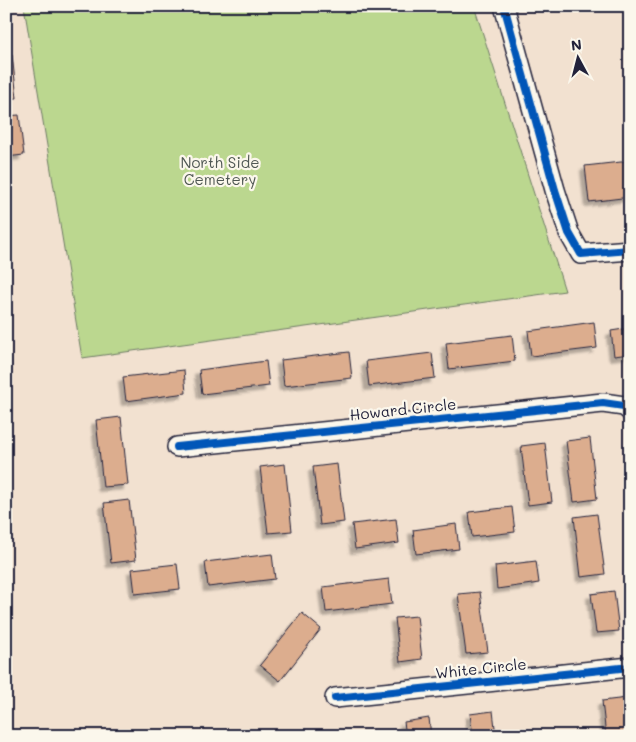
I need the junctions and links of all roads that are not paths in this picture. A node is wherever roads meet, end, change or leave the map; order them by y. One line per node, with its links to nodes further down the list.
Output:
1 (504, 6): 2 (street)
2 (630, 250)
3 (630, 411): 4 (street, Howard Circle)
4 (177, 447)
5 (630, 667): 6 (street, White Circle)
6 (335, 698)

